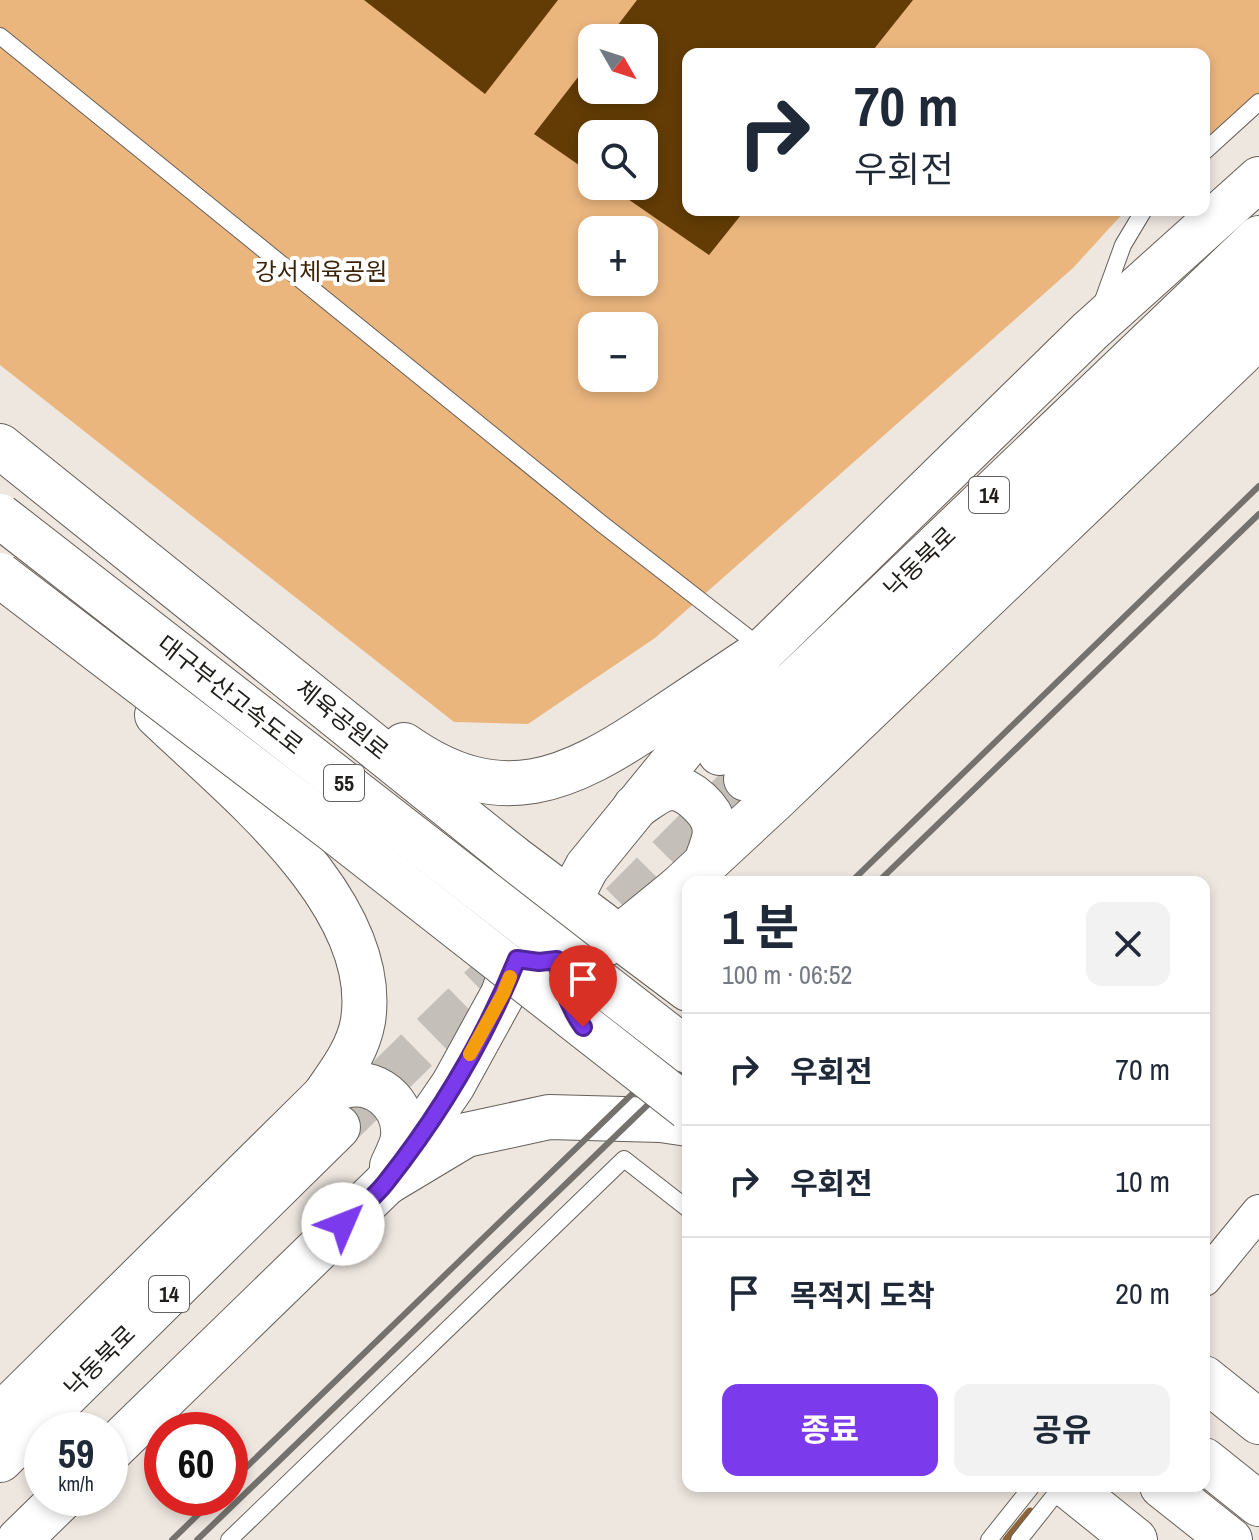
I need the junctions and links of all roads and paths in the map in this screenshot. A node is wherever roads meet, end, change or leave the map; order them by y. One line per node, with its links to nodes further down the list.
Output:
1 (0, 36): 15 (lane)
2 (1259, 102): 3 (lane)
3 (1210, 147)
4 (1259, 179): 8 (main road)
5 (1140, 216): 8 (lane)
6 (1259, 238): 17 (main road, 낙동북로 / 14)
7 (1259, 290): 17 (main road, 낙동북로 / 14)
8 (1090, 331): 15 (main road)
9 (1259, 336): 17 (main road)
10 (0, 446): 12 (main road, 체육공원로)
11 (0, 516): 28 (main road, 대구부산고속도로 / 55, bridge)
12 (154, 569): 15 (main road); 19 (main road, 체육공원로)
13 (0, 575): 29 (main road, 대구부산고속도로 / 55, bridge)
14 (0, 600): 16 (main road)
15 (764, 650): 17 (main road)
16 (157, 715): 25 (main road); 30 (main road)
17 (737, 763): 18 (main road); 20 (main road)
18 (635, 807): 20 (main road); 23 (main road)
19 (511, 856): 23 (main road, 체육공원로); 25 (main road)
20 (692, 875)
21 (682, 883): 24 (main road)
22 (682, 892): 26 (main road)
23 (569, 900): 24 (main road, 체육공원로); 25 (main road)
24 (619, 937): 25 (main road); 27 (main road, 체육공원로)
25 (528, 966): 31 (main road); 33 (main road)
26 (682, 970)
27 (682, 984)
28 (682, 1046)
29 (682, 1103)
30 (331, 1112): 33 (main road); 40 (main road); 44 (main road, 낙동북로 / 14)
31 (682, 1118)
32 (682, 1123): 33 (main road)
33 (378, 1170): 39 (main road, 낙동북로 / 14); 42 (main road)
34 (682, 1204): 57 (lane)
35 (1259, 1212): 36 (street)
36 (1210, 1272)
37 (1210, 1383): 41 (main road)
38 (1210, 1400): 43 (main road)
39 (112, 1412)
40 (0, 1416)
41 (1259, 1422)
42 (128, 1432)
43 (1259, 1438)
44 (0, 1460)
45 (1210, 1465): 53 (main road)
46 (1027, 1492): 58 (lane)
47 (1052, 1492): 59 (lane)
48 (1057, 1492): 60 (lane)
49 (1059, 1492): 61 (main road)
50 (1156, 1492): 62 (main road)
51 (1170, 1492): 63 (main road)
52 (24, 1497): 55 (main road)
53 (1259, 1504)
54 (44, 1516): 56 (main road)
55 (0, 1521)
56 (19, 1540)
57 (229, 1540)
58 (989, 1540)
59 (1019, 1540)
60 (1110, 1540)
61 (1135, 1540)
62 (1216, 1540)
63 (1230, 1540)

